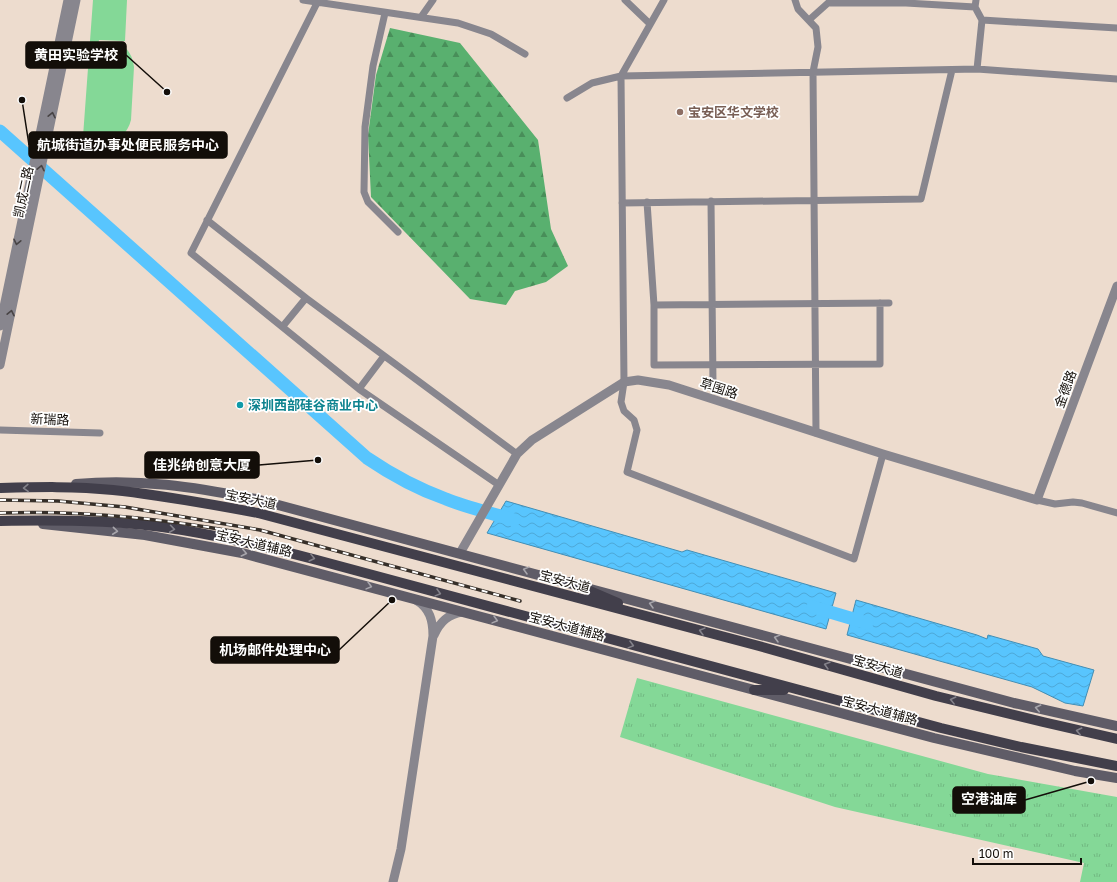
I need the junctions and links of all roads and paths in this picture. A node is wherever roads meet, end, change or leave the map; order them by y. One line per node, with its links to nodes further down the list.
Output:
1 (68, 0): 24 (street, 凯成二路)
2 (76, 0): 24 (street, 凯成二路, one-way to 2)
3 (303, 0): 9 (street)
4 (433, 0): 12 (street)
5 (625, 0): 15 (street)
6 (664, 0): 15 (street)
7 (795, 0): 13 (street)
8 (906, 2): 10 (street); 13 (street)
9 (317, 3): 11 (street); 30 (street)
10 (976, 3): 14 (street)
11 (385, 12): 12 (street); 31 (street)
12 (421, 17): 17 (street)
13 (809, 20): 20 (street)
14 (982, 20): 16 (street); 18 (street)
15 (650, 24): 21 (street)
16 (1117, 28)
17 (525, 54)
18 (977, 69): 19 (street); 22 (street)
19 (952, 70): 20 (street); 26 (street)
20 (813, 72): 21 (street); 26 (street)
21 (621, 76): 23 (street); 29 (street)
22 (1117, 80)
23 (567, 98)
24 (40, 150): 25 (street, 凯成二路)
25 (34, 180): 39 (street, 凯成二路, one-way to 39); 44 (street, 凯成二路, one-way to 25)
26 (814, 200): 28 (street); 37 (street)
27 (647, 202): 28 (street); 29 (street); 38 (street)
28 (711, 202): 36 (street)
29 (622, 203): 45 (street)
30 (207, 220): 33 (street); 40 (street)
31 (398, 232)
32 (1117, 286): 56 (street, 金德路)
33 (306, 298): 40 (street); 41 (street)
34 (880, 303): 35 (street); 37 (street); 43 (street)
35 (889, 303)
36 (712, 304): 37 (street); 38 (street); 42 (street)
37 (815, 304): 43 (street)
38 (654, 305): 42 (street)
39 (0, 326)
40 (283, 326): 47 (street)
41 (384, 356): 47 (street); 51 (street)
42 (712, 364): 43 (street); 46 (street)
43 (816, 364): 50 (street)
44 (0, 365)
45 (624, 382): 50 (street, 草围路); 51 (street, 草围路); 52 (street)
46 (713, 383)
47 (359, 389): 53 (street)
48 (0, 430): 49 (street, 新瑞路)
49 (100, 433)
50 (816, 433): 52 (street, 草围路)
51 (516, 454): 53 (street, 草围路)
52 (883, 454): 56 (street, 草围路)
53 (499, 485): 59 (street, 草围路)
54 (53, 487): 55 (main road, 宝安大道, one-way to 55); 59 (main road); 63 (main road, 宝安大道)
55 (0, 488)
56 (1037, 500): 57 (street)
57 (1117, 513)
58 (3, 522): 61 (main road, 宝安大道辅路, one-way to 61); 66 (main road, one-way to 66)
59 (460, 553): 60 (main road, one-way to 59)
60 (569, 582): 63 (main road); 67 (main road, one-way to 60)
61 (413, 598): 62 (main road, 宝安大道辅路); 64 (street)
62 (463, 612): 64 (street); 65 (main road, 宝安大道辅路, one-way to 65)
63 (649, 617): 68 (main road, 宝安大道, one-way to 63)
64 (433, 636): 71 (street)
65 (754, 690): 66 (main road); 70 (main road, 宝安大道辅路)
66 (798, 690): 69 (main road)
67 (1117, 726)
68 (1117, 739)
69 (1117, 766)
70 (1117, 778)
71 (401, 849): 72 (street); 73 (street)
72 (393, 882)
73 (400, 882)

